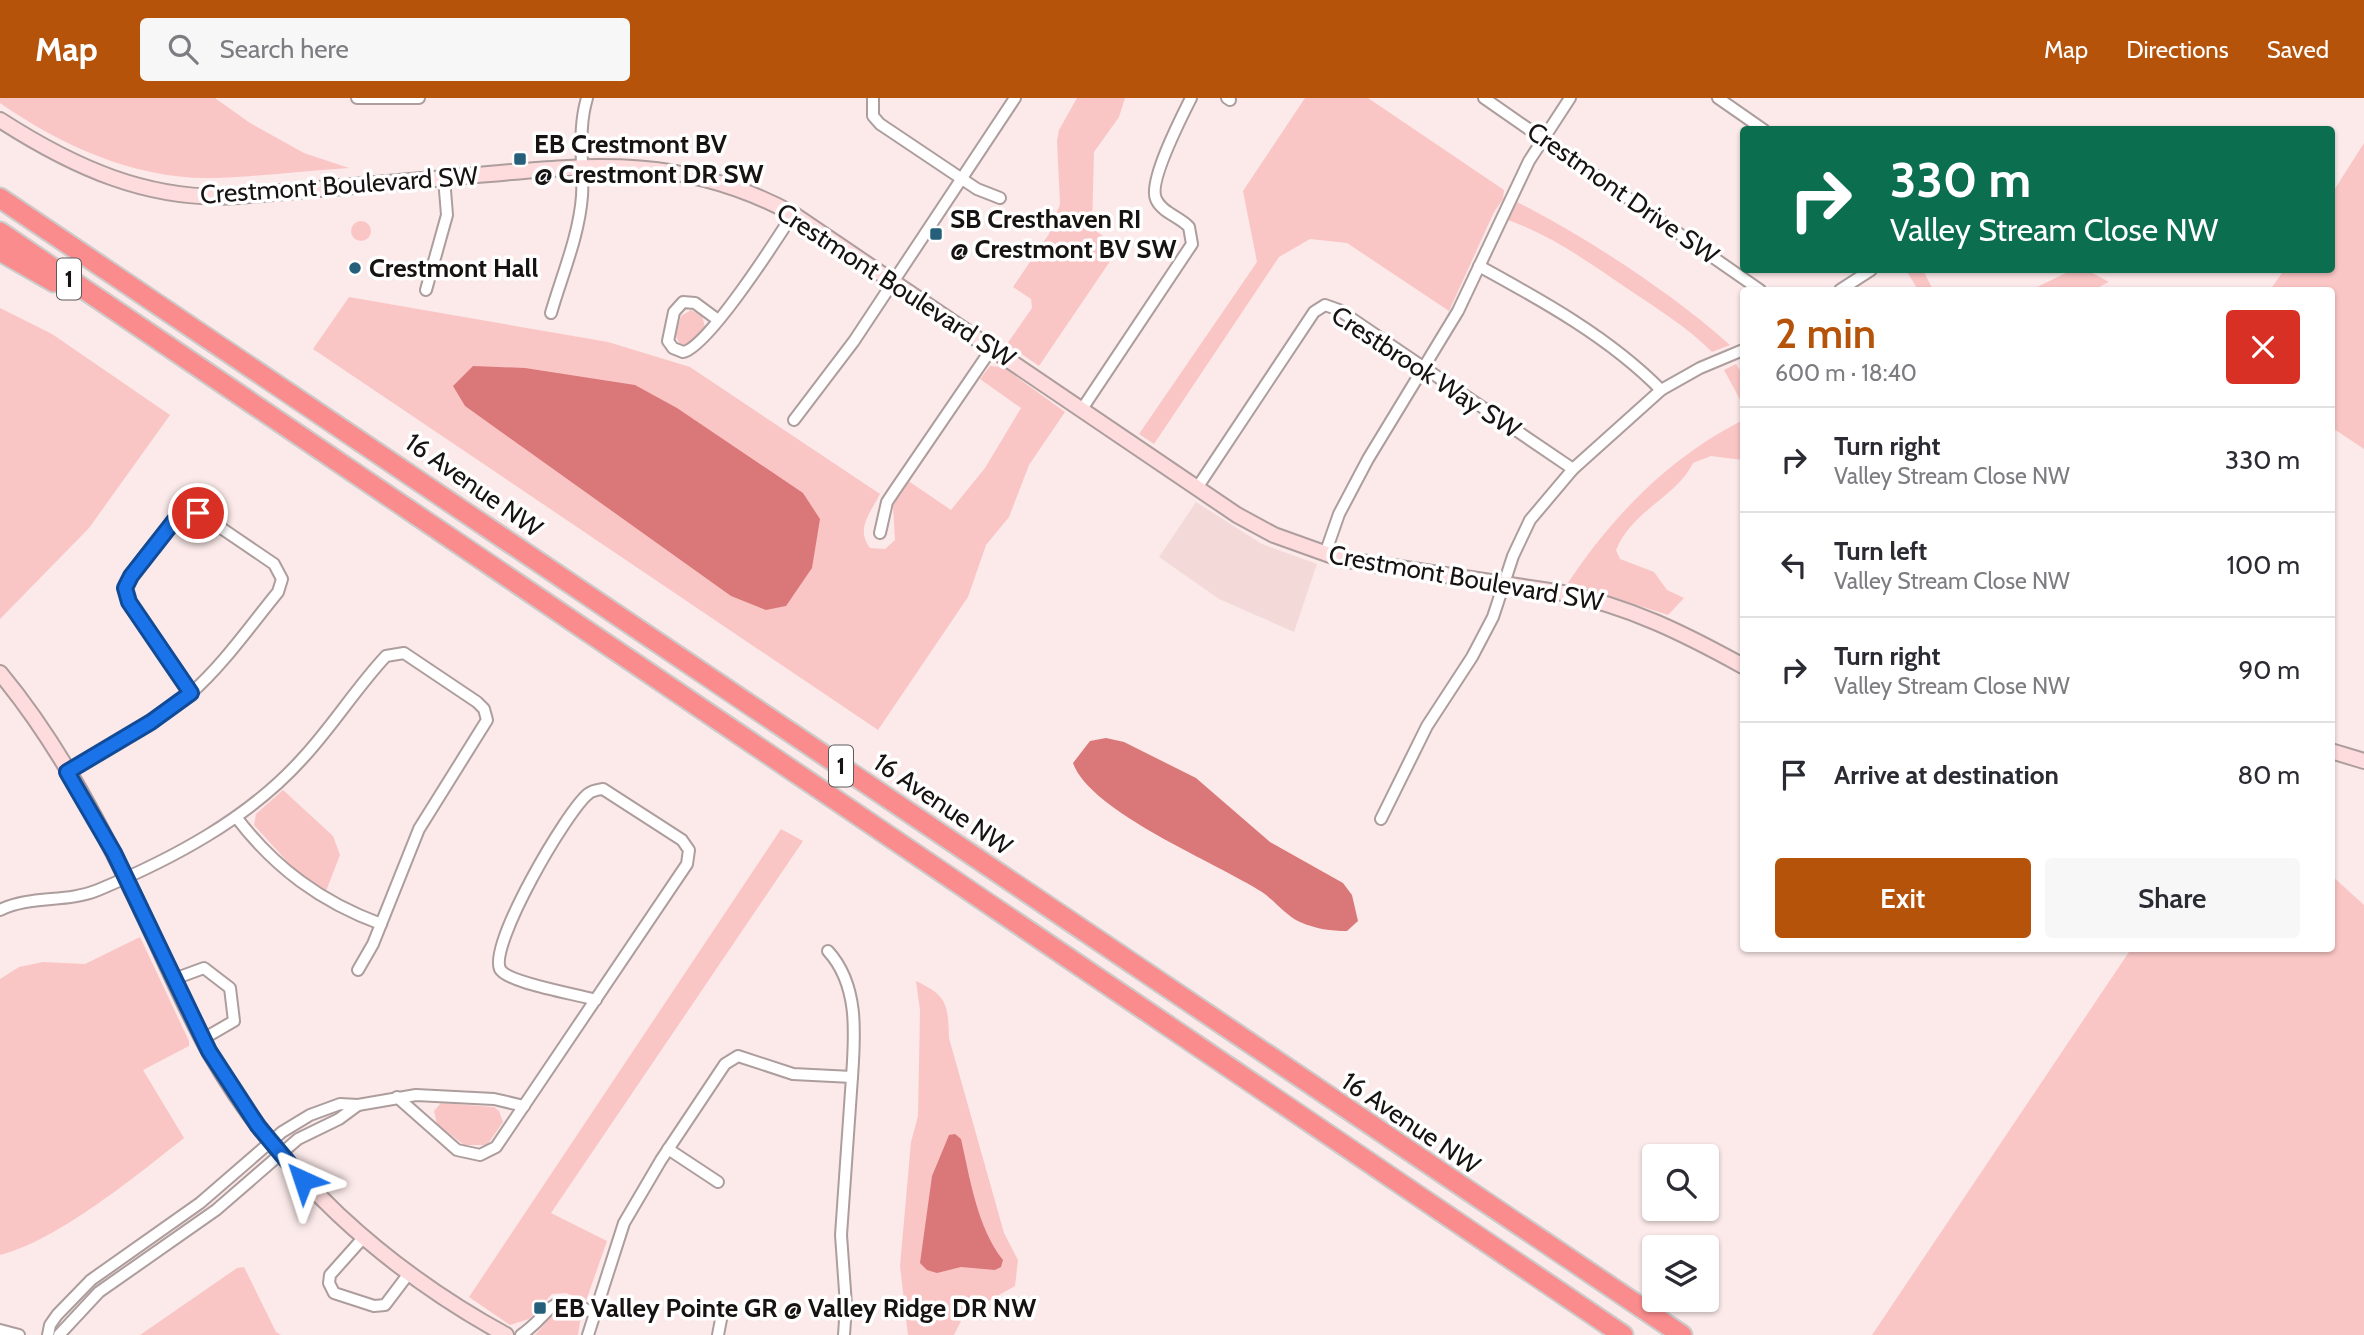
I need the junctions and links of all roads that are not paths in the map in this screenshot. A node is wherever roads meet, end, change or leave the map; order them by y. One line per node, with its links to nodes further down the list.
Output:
1 (357, 98): 2 (street)
2 (419, 98)
3 (587, 98): 13 (street)
4 (873, 98): 15 (street)
5 (1015, 98): 15 (street)
6 (1191, 98): 34 (street)
7 (1484, 98): 12 (street, Crestmont Drive SW)
8 (1570, 98): 12 (street)
9 (1718, 98): 11 (street)
10 (0, 120): 14 (street, Crestmont Boulevard SW)
11 (1759, 126)
12 (1543, 138): 21 (street); 24 (street, Crestmont Drive SW)
13 (581, 167): 14 (street, Crestmont Boulevard SW); 18 (street, Crestmont Boulevard SW); 27 (street)
14 (444, 178): 26 (street)
15 (963, 180): 17 (street); 23 (street)
16 (0, 198): 77 (highway, 16 Avenue NW / 1)
17 (1000, 198)
18 (793, 214): 23 (street, Crestmont Boulevard SW); 28 (street)
19 (0, 232): 29 (highway, 1)
20 (0, 251): 29 (highway)
21 (1479, 266): 32 (street); 33 (street)
22 (1866, 273): 25 (street)
23 (894, 282): 30 (street, Crestmont Boulevard SW); 35 (street)
24 (1756, 287)
25 (1845, 287)
26 (426, 290)
27 (551, 313)
28 (718, 320): 28 (street)
29 (139, 326): 76 (highway, 1)
30 (992, 348): 34 (street, Crestmont Boulevard SW); 38 (street)
31 (1740, 351): 33 (street)
32 (1426, 368): 36 (street, Crestbrook Way SW); 37 (street, Crestbrook Way SW); 39 (street)
33 (1661, 390): 36 (street)
34 (1082, 409): 37 (street, Crestmont Boulevard SW)
35 (794, 419)
36 (1573, 469): 40 (street)
37 (1197, 488): 39 (street, Crestmont Boulevard SW)
38 (880, 533)
39 (1325, 554): 40 (street, Crestmont Boulevard SW)
40 (1505, 584): 41 (street, Crestmont Boulevard SW); 48 (street)
41 (1740, 664)
42 (0, 673): 46 (street)
43 (191, 693): 43 (street); 46 (street)
44 (2335, 752): 45 (street)
45 (2364, 761)
46 (67, 772): 49 (street)
47 (236, 817): 49 (street); 51 (street); 51 (street)
48 (1381, 819)
49 (125, 877): 50 (street); 54 (street)
50 (0, 910)
51 (381, 924): 53 (street)
52 (828, 951): 57 (street)
53 (358, 971)
54 (174, 979): 56 (street); 56 (street)
55 (596, 1000): 55 (street); 59 (street)
56 (203, 1039): 60 (street)
57 (852, 1077): 61 (street); 75 (street)
58 (397, 1097): 59 (street); 59 (street); 60 (street)
59 (524, 1106)
60 (275, 1149): 63 (street); 69 (street); 70 (street)
61 (668, 1149): 62 (street); 65 (street)
62 (718, 1182)
63 (363, 1238): 64 (street); 64 (street)
64 (410, 1272): 71 (street)
65 (594, 1313): 72 (street); 73 (street)
66 (722, 1314): 74 (street)
67 (0, 1330): 68 (street)
68 (19, 1335)
69 (48, 1335)
70 (60, 1335)
71 (506, 1335)
72 (521, 1335)
73 (588, 1335)
74 (718, 1335)
75 (844, 1335)
76 (1623, 1335)
77 (1682, 1335)

